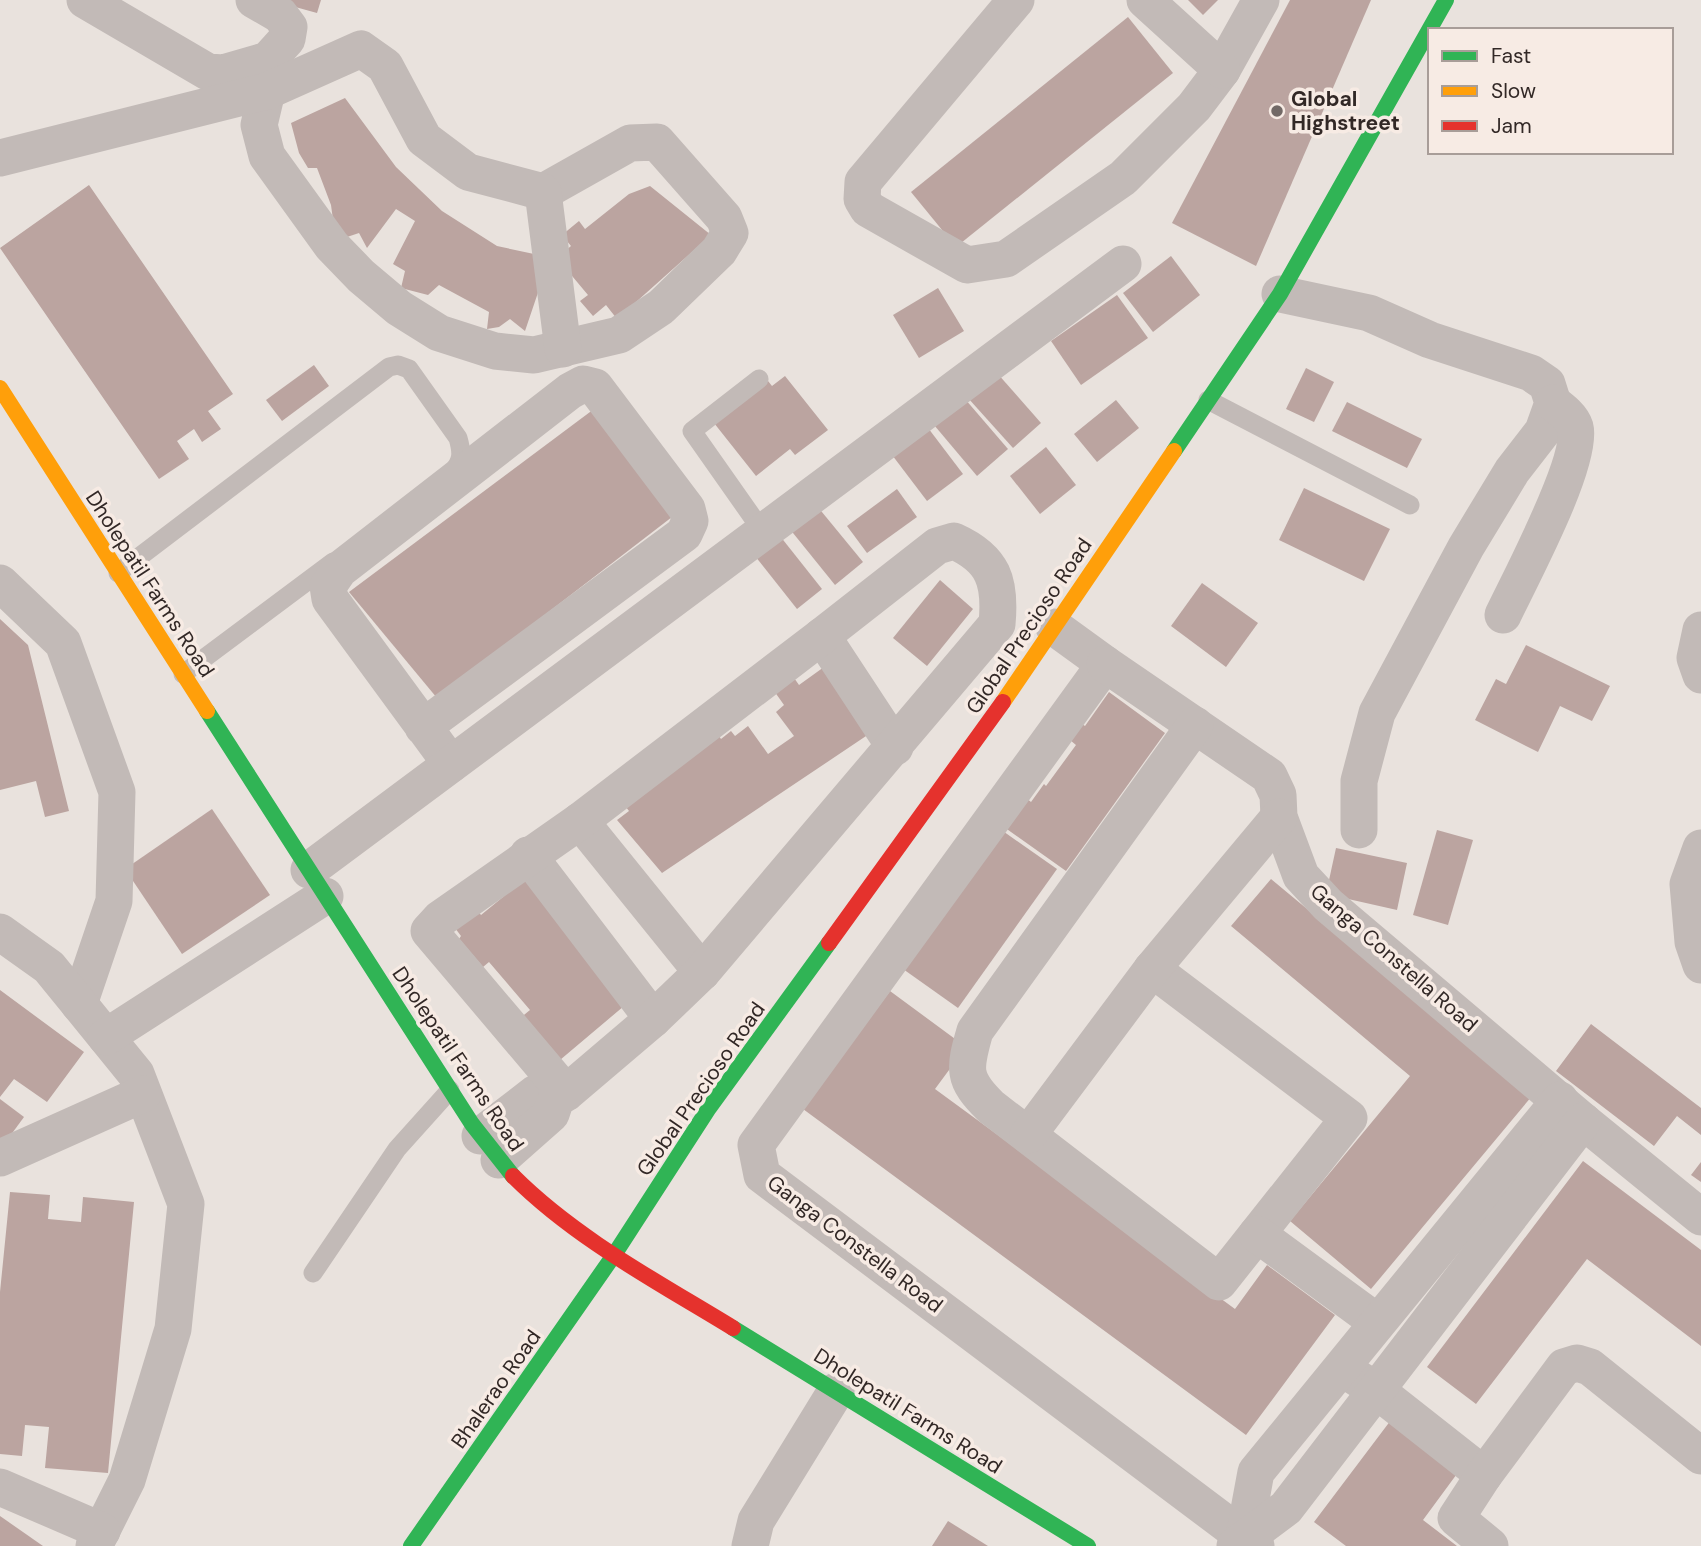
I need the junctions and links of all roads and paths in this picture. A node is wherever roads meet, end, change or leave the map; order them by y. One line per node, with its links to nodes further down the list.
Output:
1 (85, 0): 2 (street)
2 (254, 0)
3 (1016, 0): 9 (street)
4 (1145, 0): 9 (street)
5 (1261, 0): 9 (street)
6 (1446, 0): 7 (street, Global Precioso Road)
7 (1430, 28)
8 (1428, 32): 14 (street, Global Precioso Road)
9 (1222, 71)
10 (267, 91): 11 (street); 12 (street); 15 (street)
11 (0, 158)
12 (543, 192): 15 (street); 15 (street)
13 (1123, 264): 21 (street)
14 (1280, 294): 18 (street, Global Precioso Road); 19 (street)
15 (563, 349)
16 (759, 379): 21 (lane)
17 (0, 388): 22 (street, Dholepatil Farms Road)
18 (1208, 400): 20 (lane); 25 (street, Global Precioso Road)
19 (1553, 402): 24 (street); 37 (street)
20 (1410, 505)
21 (763, 532): 34 (street)
22 (118, 573): 29 (street, Dholepatil Farms Road); 29 (lane)
23 (0, 583): 45 (street)
24 (1503, 615)
25 (1054, 627): 28 (street, Ganga Constella Road); 57 (street, Global Precioso Road)
26 (1701, 630): 30 (street)
27 (822, 636): 33 (street); 33 (street); 36 (street)
28 (1105, 664): 31 (street, Ganga Constella Road); 67 (street, Ganga Constella Road)
29 (183, 674): 40 (street, Dholepatil Farms Road)
30 (1701, 675)
31 (1195, 725): 35 (street, Ganga Constella Road); 52 (street)
32 (423, 727): 32 (street); 34 (street)
33 (895, 747): 44 (street)
34 (451, 765): 40 (street)
35 (1279, 817): 43 (street); 51 (street, Ganga Constella Road)
36 (580, 821): 39 (street); 44 (street)
37 (1359, 830)
38 (1701, 848): 42 (street)
39 (528, 855): 46 (street); 50 (street)
40 (317, 883): 47 (street); 48 (street, Dholepatil Farms Road)
41 (0, 932): 45 (street)
42 (1701, 965)
43 (1152, 969): 52 (street); 56 (street)
44 (702, 972): 46 (street)
45 (79, 1004): 47 (street)
46 (653, 1019): 50 (street)
47 (106, 1037): 49 (street)
48 (450, 1090): 53 (street, Dholepatil Farms Road); 58 (lane)
49 (143, 1094): 54 (street); 66 (street)
50 (561, 1096): 53 (street)
51 (1571, 1110): 55 (street, Ganga Constella Road); 59 (street); 61 (street)
52 (1028, 1135): 56 (street)
53 (490, 1148): 57 (street, Dholepatil Farms Road)
54 (0, 1158)
55 (1701, 1217)
56 (1257, 1234): 59 (street)
57 (614, 1255): 62 (street, Dholepatil Farms Road); 68 (street, Bhalerao Road)
58 (313, 1273)
59 (1377, 1322): 60 (street)
60 (1341, 1368): 61 (street); 67 (street)
61 (1376, 1390): 64 (street); 67 (street)
62 (835, 1391): 69 (street); 70 (street, Dholepatil Farms Road)
63 (1701, 1456): 64 (street)
64 (1484, 1475): 71 (street)
65 (0, 1487): 66 (street)
66 (98, 1538)
67 (1245, 1543)
68 (411, 1546)
69 (750, 1546)
70 (1088, 1546)
71 (1490, 1546)

